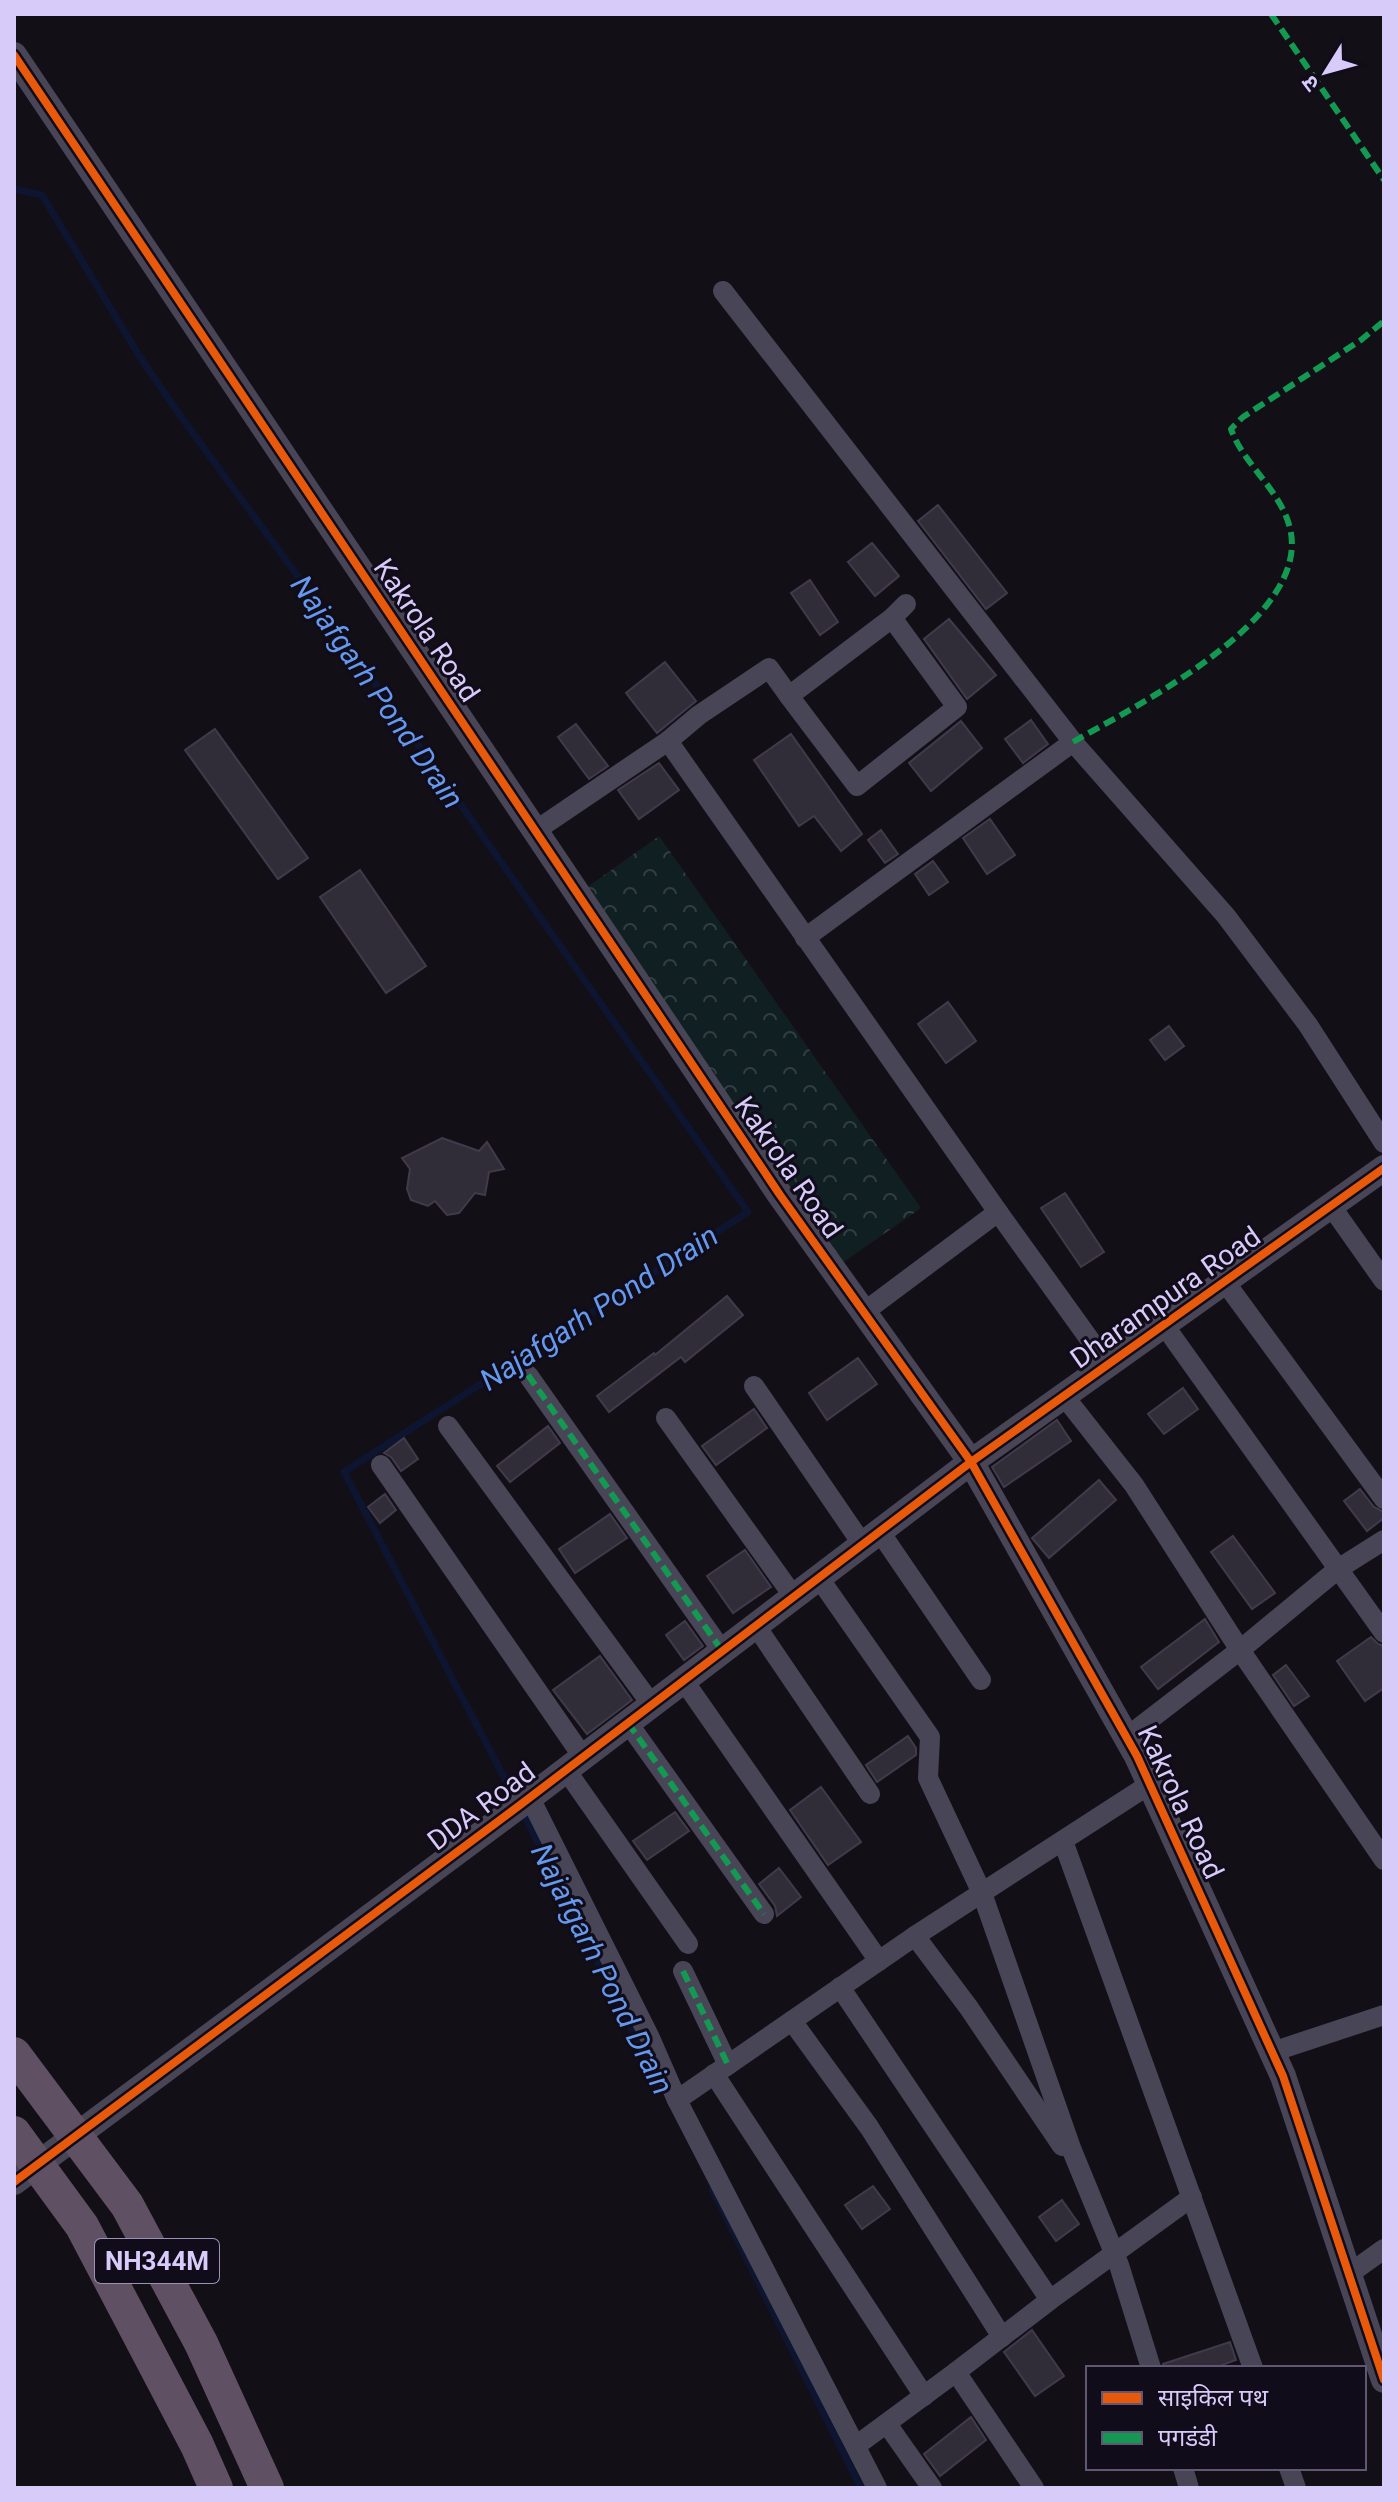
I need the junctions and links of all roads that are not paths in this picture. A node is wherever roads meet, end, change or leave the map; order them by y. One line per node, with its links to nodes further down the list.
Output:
1 (14, 55): 6 (street, Kakrola Road)
2 (723, 291): 5 (street)
3 (789, 696): 3 (street); 4 (street)
4 (668, 741): 6 (street); 7 (street)
5 (1073, 742): 7 (street); 8 (street)
6 (535, 831): 14 (street, Kakrola Road)
7 (805, 938): 11 (street)
8 (1384, 1143)
9 (1384, 1168): 10 (street, Dharampura Road)
10 (1331, 1206): 12 (street); 13 (street, Dharampura Road)
11 (998, 1212): 14 (street); 16 (street)
12 (1384, 1281)
13 (1225, 1282): 15 (street, Dharampura Road); 24 (street)
14 (864, 1312): 22 (street, Kakrola Road)
15 (1164, 1325): 16 (street, Dharampura Road); 27 (street)
16 (1108, 1365): 19 (street, Dharampura Road)
17 (528, 1375): 33 (street)
18 (754, 1386): 25 (street)
19 (1064, 1396): 22 (street, Dharampura Road); 32 (street)
20 (666, 1418): 29 (street)
21 (448, 1426): 36 (street)
22 (971, 1462): 25 (street, DDA Road); 38 (street, Kakrola Road)
23 (381, 1465): 39 (street)
24 (1384, 1499)
25 (871, 1538): 28 (street, DDA Road); 34 (street)
26 (1384, 1540): 27 (street)
27 (1338, 1569): 31 (street); 32 (street)
28 (819, 1578): 29 (street, DDA Road); 45 (street)
29 (794, 1597): 30 (street, DDA Road)
30 (756, 1626): 33 (street, DDA Road); 41 (street)
31 (1384, 1633)
32 (1240, 1650): 38 (street); 44 (street)
33 (723, 1652): 35 (street, DDA Road)
34 (981, 1680)
35 (684, 1681): 36 (street, DDA Road); 49 (street)
36 (652, 1705): 37 (street, DDA Road)
37 (628, 1723): 39 (street, DDA Road); 46 (street)
38 (1127, 1737): 40 (street, Kakrola Road)
39 (575, 1764): 42 (street, DDA Road); 48 (street)
40 (1150, 1784): 43 (street); 54 (street, Kakrola Road)
41 (870, 1794)
42 (520, 1805): 57 (street); 60 (street, DDA Road)
43 (1063, 1841): 45 (street); 61 (street)
44 (1384, 1860)
45 (982, 1893): 47 (street); 59 (street)
46 (764, 1914)
47 (915, 1936): 49 (street); 59 (street)
48 (688, 1944)
49 (879, 1961): 51 (street)
50 (683, 1971): 56 (street)
51 (840, 1987): 53 (street); 65 (street)
52 (1384, 2015): 54 (street)
53 (792, 2021): 56 (street); 66 (street)
54 (1272, 2052): 64 (street, Kakrola Road)
55 (14, 2054): 75 (highway, NH344M, bridge)
56 (721, 2070): 57 (street); 71 (street)
57 (677, 2100): 73 (street)
58 (14, 2133): 74 (highway, NH344M, bridge)
59 (1082, 2176): 63 (street)
60 (14, 2182)
61 (1192, 2197): 63 (street); 68 (street)
62 (1384, 2249): 64 (street)
63 (1113, 2252): 65 (street); 67 (street)
64 (1349, 2274): 70 (street, Kakrola Road)
65 (1050, 2300): 66 (street)
66 (1002, 2337): 69 (street)
67 (1150, 2366)
68 (1252, 2366)
69 (956, 2372): 71 (street); 78 (street)
70 (1384, 2380)
71 (924, 2396): 72 (street)
72 (887, 2424): 73 (street); 77 (street)
73 (857, 2445): 76 (street)
74 (216, 2488)
75 (267, 2488)
76 (877, 2488)
77 (932, 2488)
78 (1034, 2488)

